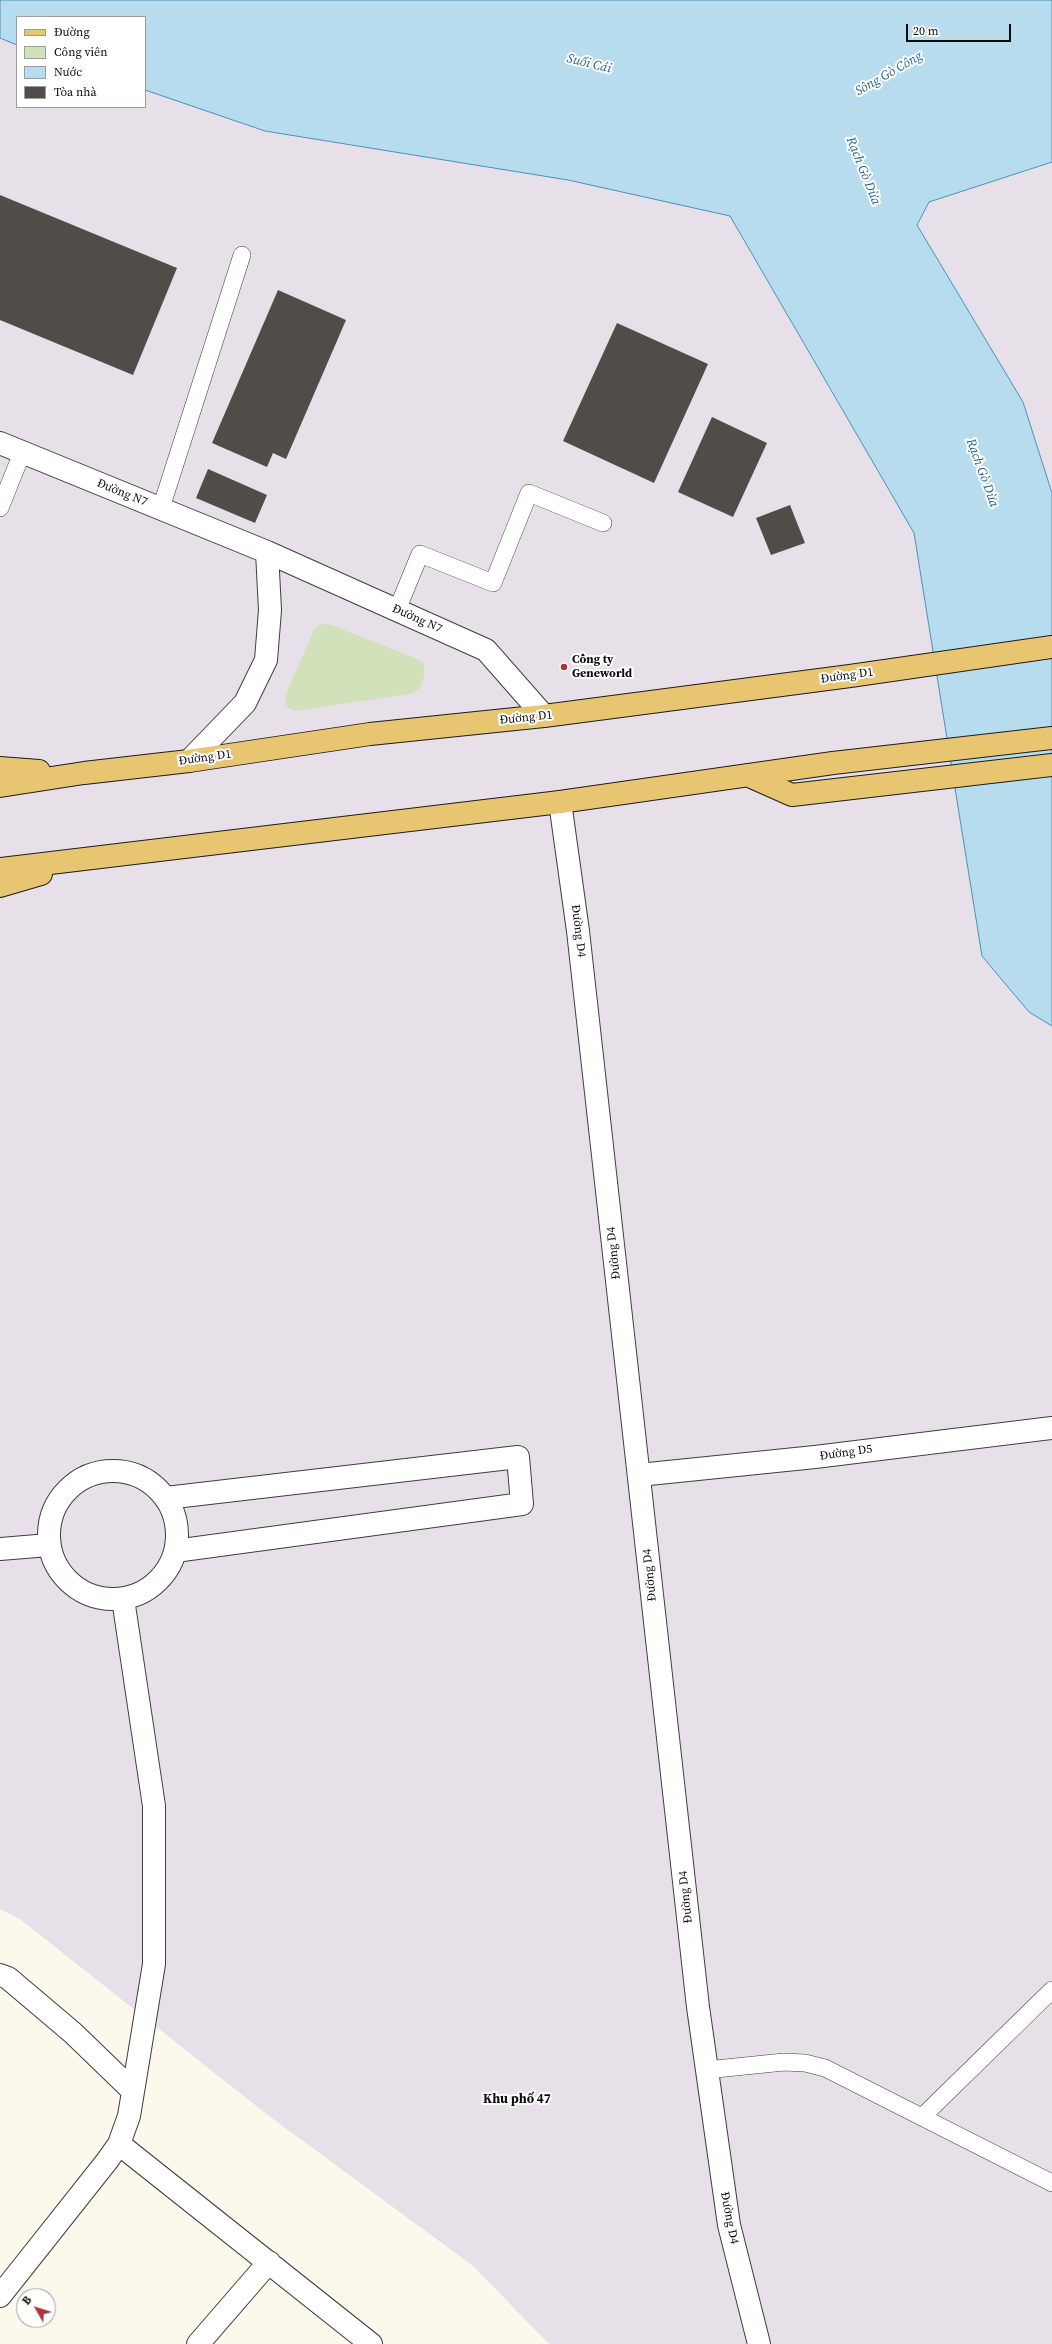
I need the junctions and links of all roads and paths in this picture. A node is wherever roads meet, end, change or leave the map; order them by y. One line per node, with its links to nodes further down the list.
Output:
1 (242, 255): 5 (lane)
2 (0, 443): 3 (street, Đường N7)
3 (22, 453): 4 (lane); 5 (street, Đường N7)
4 (0, 508)
5 (161, 508): 7 (street, Đường N7)
6 (603, 523): 8 (lane)
7 (267, 552): 8 (street, Đường N7); 12 (street)
8 (397, 610): 10 (street, Đường N7)
9 (1052, 647): 10 (main road, Đường D1)
10 (544, 716): 12 (main road, Đường D1)
11 (1052, 738): 16 (main road)
12 (189, 761): 15 (main road, Đường D1)
13 (1052, 765): 16 (main road)
14 (0, 768): 15 (main road)
15 (84, 773): 17 (main road, Đường D1)
16 (747, 775): 18 (main road)
17 (0, 786)
18 (560, 802): 19 (main road); 23 (street, Đường D4)
19 (99, 857): 20 (main road); 21 (main road)
20 (0, 868)
21 (0, 886)
22 (1052, 1428): 23 (street, Đường D5)
23 (639, 1475): 31 (street, Đường D4)
24 (166, 1498): 25 (street); 27 (street); 27 (street)
25 (49, 1545): 26 (street); 28 (street)
26 (0, 1549)
27 (175, 1551): 28 (street)
28 (123, 1599): 32 (street)
29 (0, 1975): 32 (street)
30 (1052, 1990): 33 (lane)
31 (706, 2070): 33 (lane); 40 (street, Đường D4)
32 (133, 2090): 34 (street)
33 (923, 2116): 35 (lane)
34 (118, 2144): 36 (street); 37 (street)
35 (1052, 2183)
36 (269, 2262): 38 (street); 39 (street)
37 (0, 2296)
38 (198, 2344)
39 (371, 2344)
40 (759, 2344)

